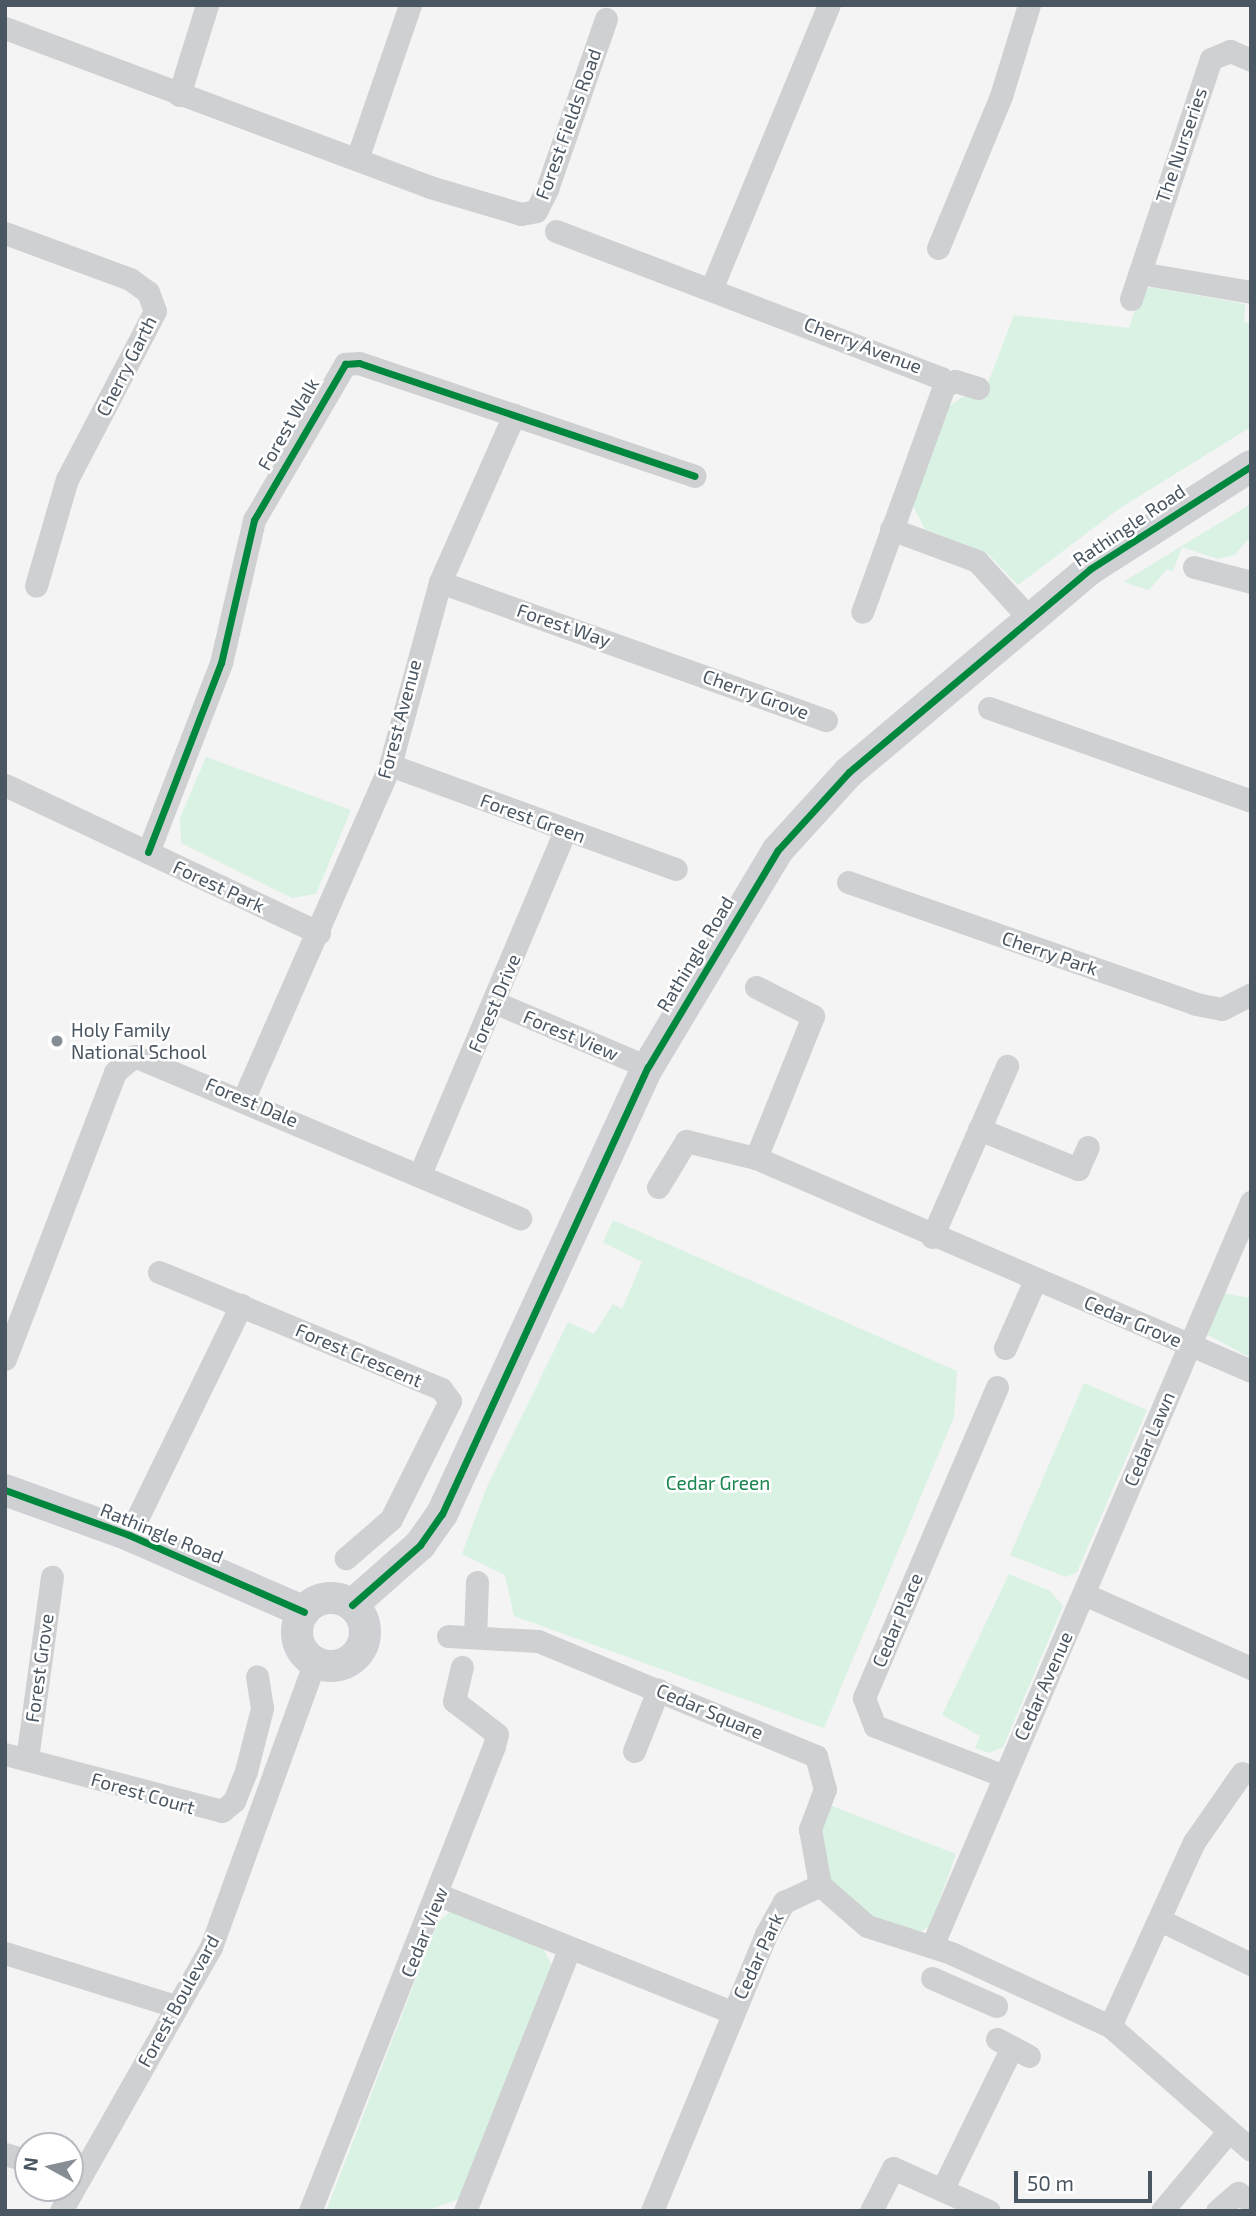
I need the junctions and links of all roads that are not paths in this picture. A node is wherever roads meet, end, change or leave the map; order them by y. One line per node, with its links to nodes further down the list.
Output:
1 (206, 5): 8 (street)
2 (410, 5): 9 (street)
3 (829, 5): 14 (street)
4 (1029, 5): 12 (street)
5 (606, 19): 9 (street, Forest Fields Road)
6 (5, 28): 8 (street, Forest Fields Road)
7 (1251, 60): 13 (street, The Nurseries)
8 (179, 95): 9 (street, Forest Fields Road)
9 (358, 159)
10 (556, 231): 14 (street, Cherry Avenue)
11 (5, 233): 26 (street, Cherry Garth)
12 (938, 248)
13 (1140, 273): 15 (street); 16 (street, The Nurseries)
14 (712, 287): 17 (street, Cherry Avenue)
15 (1251, 292)
16 (1131, 299)
17 (944, 386): 18 (street); 22 (street, Cherry Avenue)
18 (978, 388)
19 (514, 415): 21 (street, Forest Walk); 25 (street, Forest Avenue); 36 (street, Forest Walk)
20 (1250, 469): 28 (street, Rathingle Road)
21 (694, 476)
22 (891, 529): 27 (street, Cherry Avenue); 28 (street)
23 (1194, 567): 24 (street)
24 (1250, 578)
25 (440, 582): 29 (street, Forest Way); 32 (street, Forest Avenue)
26 (36, 586)
27 (862, 612)
28 (1030, 619): 44 (street, Rathingle Road)
29 (687, 668): 31 (street, Cherry Grove)
30 (989, 708): 34 (street)
31 (826, 720)
32 (390, 765): 35 (street, Forest Green); 39 (street, Forest Avenue)
33 (5, 785): 36 (street, Forest Park)
34 (1251, 801)
35 (565, 830): 37 (street, Forest Green); 42 (street, Forest Drive)
36 (148, 852): 39 (street, Forest Park)
37 (676, 869)
38 (848, 882): 41 (street, Cherry Park)
39 (320, 933): 45 (street, Forest Avenue)
40 (756, 987): 48 (street)
41 (1251, 994)
42 (494, 1002): 44 (street, Forest View); 49 (street, Forest Drive)
43 (1007, 1066): 46 (street)
44 (648, 1067): 68 (street, Rathingle Road)
45 (244, 1098): 49 (street, Forest Dale); 59 (street, Forest Dale)
46 (979, 1129): 47 (street); 53 (street)
47 (1088, 1147)
48 (756, 1158): 50 (street, Cedar Grove); 53 (street, Cedar Grove)
49 (420, 1174): 52 (street, Forest Dale)
50 (658, 1187)
51 (1247, 1192): 57 (street, Cedar Grove)
52 (520, 1218)
53 (932, 1237): 55 (street, Cedar Grove)
54 (159, 1272): 56 (street, Forest Crescent)
55 (1035, 1280): 57 (street, Cedar Grove); 58 (street)
56 (242, 1305): 63 (street); 64 (street, Forest Crescent)
57 (1190, 1345): 60 (street); 67 (street, Cedar Lawn)
58 (1005, 1349)
59 (5, 1359)
60 (1251, 1371)
61 (997, 1387): 80 (street, Cedar Place)
62 (5, 1490): 63 (street, Rathingle Road)
63 (129, 1535): 69 (street, Rathingle Road)
64 (345, 1558)
65 (52, 1577): 78 (street, Forest Grove)
66 (477, 1582): 71 (street)
67 (1084, 1594): 74 (street); 80 (street, Cedar Avenue)
68 (352, 1605): 69 (street); 72 (street)
69 (304, 1612): 72 (street)
70 (448, 1636): 71 (street, Cedar Square)
71 (475, 1637): 76 (street, Cedar Square)
72 (315, 1662): 91 (street, Forest Boulevard)
73 (462, 1667): 82 (street, Cedar View)
74 (1251, 1668)
75 (257, 1676): 78 (street, Forest Court)
76 (658, 1690): 77 (street); 81 (street, Cedar Square)
77 (634, 1751)
78 (16, 1756)
79 (1242, 1773): 83 (street)
80 (1004, 1776): 84 (street, Cedar Avenue)
81 (820, 1885): 84 (street); 93 (street, Cedar Park)
82 (439, 1895): 85 (street); 101 (street, Cedar View)
83 (1163, 1921): 88 (street); 94 (street)
84 (932, 1946): 87 (street)
85 (569, 1949): 93 (street); 102 (street)
86 (5, 1953): 91 (street)
87 (974, 1963): 90 (street); 94 (street)
88 (1251, 1964)
89 (932, 1978): 90 (street)
90 (964, 1992): 92 (street)
91 (175, 2006): 98 (street, Forest Boulevard)
92 (996, 2006)
93 (732, 2012): 103 (street, Cedar Park)
94 (1110, 2026): 96 (street)
95 (1012, 2048): 99 (street)
96 (1228, 2132): 97 (street); 106 (street)
97 (1251, 2150)
98 (84, 2159)
99 (943, 2188): 104 (street); 105 (street)
100 (1251, 2201): 107 (street)
101 (310, 2211)
102 (465, 2211)
103 (652, 2211)
104 (871, 2211)
105 (989, 2211)
106 (1161, 2211)
107 (1217, 2211)

